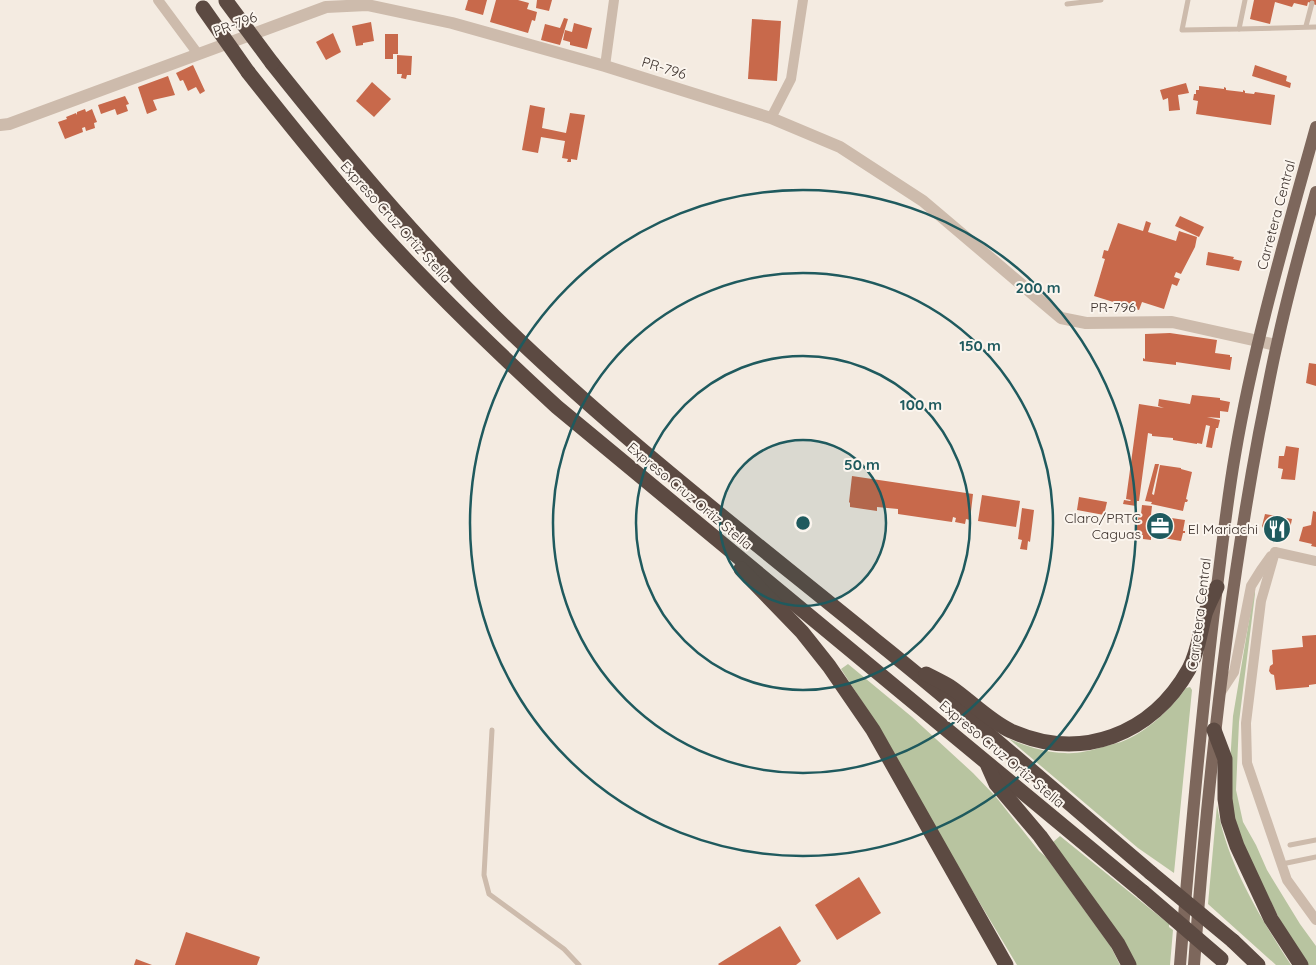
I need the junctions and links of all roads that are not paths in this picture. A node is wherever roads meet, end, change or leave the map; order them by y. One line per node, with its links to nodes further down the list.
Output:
1 (158, 0): 14 (street)
2 (614, 0): 15 (street)
3 (802, 0): 16 (street)
4 (1101, 0): 10 (lane)
5 (1188, 0): 13 (lane)
6 (1245, 0): 13 (lane)
7 (226, 1): 26 (highway, Expreso Cruz Ortiz Stella, bridge)
8 (1312, 3): 11 (lane)
9 (200, 4): 22 (highway, Expreso Cruz Ortiz Stella, bridge)
10 (1067, 4)
11 (1306, 26): 12 (lane); 13 (lane)
12 (1316, 27)
13 (1239, 29)
14 (198, 54): 15 (street, PR-796 / PR-796); 17 (street, PR-796 / PR-796)
15 (605, 66): 16 (street, PR-796 / PR-796)
16 (771, 118): 20 (street, PR-796 / PR-796)
17 (0, 125)
18 (1316, 127): 20 (main road, Carretera Central)
19 (1316, 192): 21 (main road)
20 (1258, 340): 21 (street, PR-796 / PR-796); 25 (main road, Carretera Central)
21 (1276, 345): 27 (main road)
22 (705, 529): 30 (highway, Expreso Cruz Ortiz Stella); 38 (highway)
23 (1275, 552): 24 (street); 27 (street); 34 (street)
24 (1316, 562)
25 (1217, 587): 26 (highway); 40 (main road, Carretera Central)
26 (899, 659): 42 (highway, Expreso Cruz Ortiz Stella, bridge)
27 (1219, 694): 29 (main road)
28 (492, 730): 37 (lane)
29 (1214, 730): 41 (main road); 43 (highway)
30 (986, 762): 36 (highway, Expreso Cruz Ortiz Stella, bridge); 39 (highway)
31 (1316, 840): 32 (lane)
32 (1290, 845)
33 (1316, 857): 34 (lane)
34 (1282, 864): 35 (street)
35 (1316, 920)
36 (1225, 962)
37 (579, 965)
38 (1006, 965)
39 (1129, 965)
40 (1180, 965)
41 (1194, 965)
42 (1258, 965)
43 (1301, 965)

